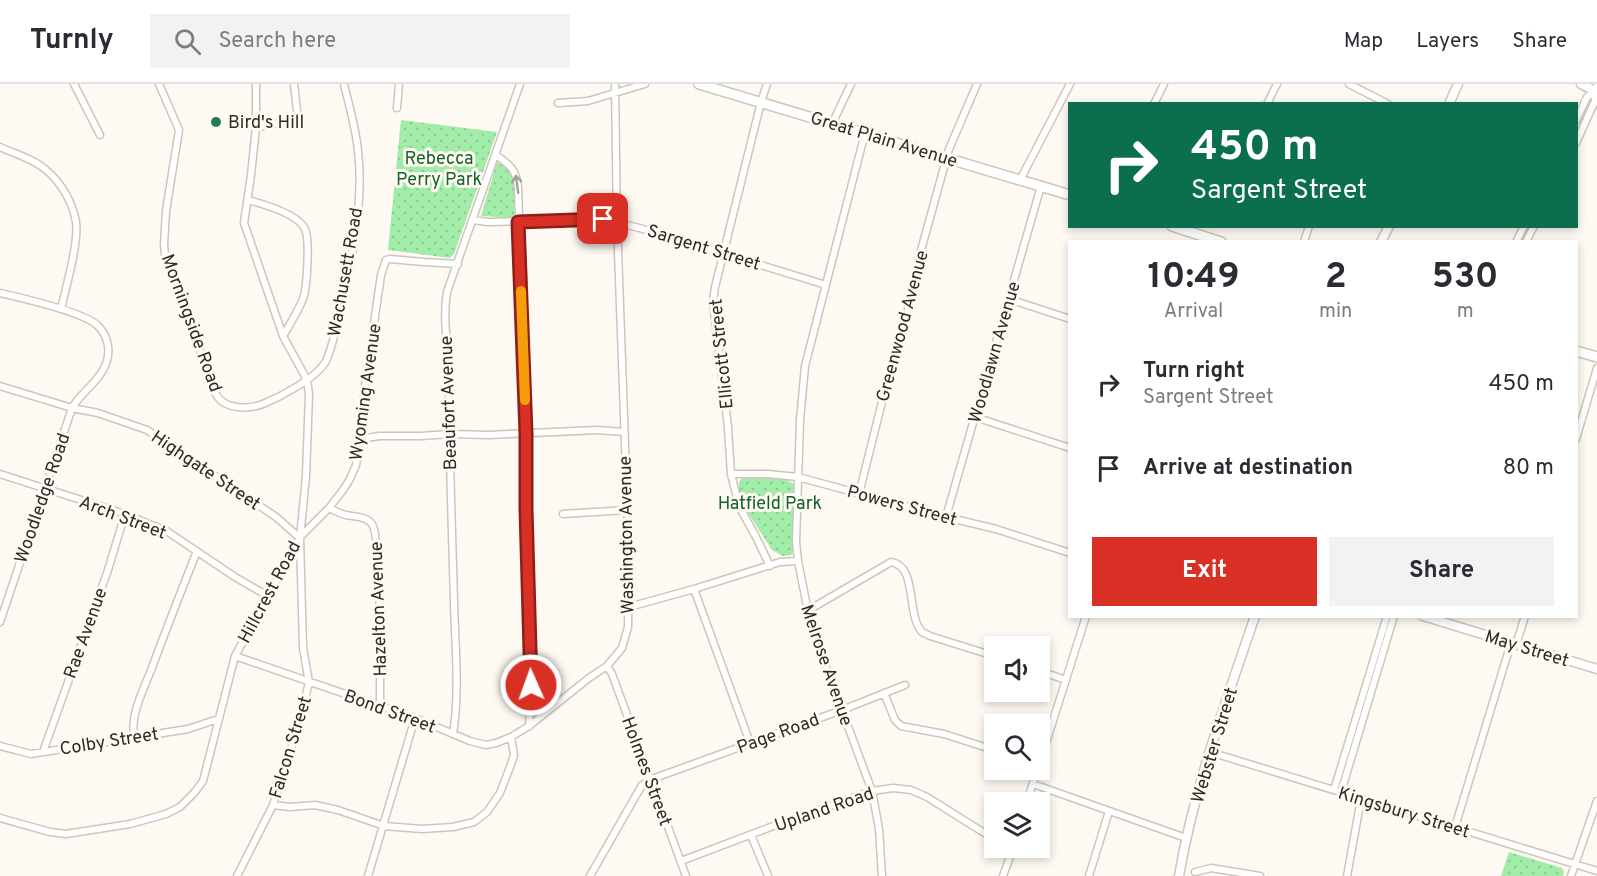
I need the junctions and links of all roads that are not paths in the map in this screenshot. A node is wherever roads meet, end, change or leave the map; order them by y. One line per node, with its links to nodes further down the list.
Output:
1 (74, 84): 33 (street)
2 (159, 84): 60 (street, Morningside Road)
3 (256, 84): 31 (street, Hillcrest Road)
4 (294, 84): 31 (street)
5 (344, 84): 60 (street, Wachusett Road)
6 (399, 84): 28 (street)
7 (520, 84): 36 (street, Beaufort Avenue)
8 (615, 84): 21 (street, Washington Avenue)
9 (645, 84): 21 (street)
10 (699, 84): 22 (main road, Great Plain Avenue)
11 (767, 84): 22 (street, Ellicott Street)
12 (851, 84): 30 (street)
13 (977, 84): 37 (street, Greenwood Avenue)
14 (1070, 84): 38 (street)
15 (1164, 84): 23 (street)
16 (1277, 84): 24 (street)
17 (1349, 84): 25 (street)
18 (1458, 84): 26 (street)
19 (1581, 84): 20 (street)
20 (1596, 90): 29 (street); 34 (street)
21 (615, 92): 27 (street); 44 (street, Washington Avenue)
22 (761, 102): 30 (main road, Great Plain Avenue); 49 (street, Ellicott Street)
23 (1155, 102)
24 (1268, 102)
25 (1384, 102)
26 (1450, 102)
27 (558, 103)
28 (397, 108)
29 (1578, 117)
30 (832, 124): 32 (main road, Great Plain Avenue)
31 (256, 127): 41 (street, Hillcrest Road)
32 (865, 133): 37 (main road, Great Plain Avenue); 51 (street, Melrose Avenue)
33 (100, 135)
34 (1578, 139)
35 (0, 149): 54 (street)
36 (496, 154): 42 (street, Beaufort Avenue); 43 (street, one-way to 36)
37 (946, 158): 38 (main road, Great Plain Avenue); 74 (street, Greenwood Avenue)
38 (1020, 180): 39 (main road, Great Plain Avenue)
39 (1041, 186): 40 (main road, Great Plain Avenue); 53 (street, Woodlawn Avenue)
40 (1068, 194)
41 (248, 200): 56 (street, Hillcrest Road); 56 (street)
42 (473, 220): 43 (street, Sargent Street); 50 (street, Beaufort Avenue)
43 (518, 222): 44 (street, Sargent Street); 66 (street)
44 (617, 223): 49 (street, Sargent Street); 64 (street, Washington Avenue)
45 (1179, 228): 47 (main road)
46 (1522, 230): 48 (street)
47 (1204, 235)
48 (1527, 239)
49 (723, 253): 51 (street, Sargent Street); 71 (street, Ellicott Street)
50 (458, 264): 67 (street, Beaufort Avenue); 68 (street, Wyoming Avenue)
51 (826, 285): 72 (street, Melrose Avenue)
52 (0, 293): 54 (street)
53 (1009, 299): 55 (street); 63 (street, Woodlawn Avenue)
54 (61, 309): 62 (street)
55 (1068, 318)
56 (284, 336): 60 (street, Hillcrest Road)
57 (1578, 352): 58 (main road)
58 (1597, 357)
59 (1597, 368): 65 (street)
60 (306, 380): 80 (street, Hillcrest Road)
61 (0, 386): 62 (street, Highgate Street)
62 (72, 408): 73 (street, Woodledge Road); 80 (street, Highgate Street)
63 (975, 417): 69 (street); 79 (street, Woodlawn Avenue)
64 (624, 432): 66 (street); 76 (street, Washington Avenue)
65 (1578, 432)
66 (526, 433): 67 (street); 111 (street)
67 (449, 434): 68 (street); 113 (street, Beaufort Avenue)
68 (360, 439): 75 (street, Wyoming Avenue)
69 (1068, 447)
70 (0, 474): 73 (street, Arch Street)
71 (731, 474): 72 (street, Powers Street); 84 (street, Ellicott Street)
72 (798, 477): 74 (street, Powers Street); 83 (street, Melrose Avenue)
73 (46, 489): 77 (street, Arch Street); 95 (street, Woodledge Road)
74 (859, 494): 79 (street, Powers Street)
75 (329, 508): 80 (street, Wyoming Avenue); 106 (street, Hazelton Avenue)
76 (627, 510): 78 (street); 87 (street, Washington Avenue)
77 (125, 514): 81 (street, Arch Street); 119 (street, Rae Avenue)
78 (563, 514)
79 (946, 517): 82 (street, Powers Street)
80 (300, 537): 86 (street, Hillcrest Road); 103 (street, Falcon Street)
81 (197, 551): 86 (street, Arch Street); 114 (street)
82 (1068, 552)
83 (798, 561): 84 (street); 88 (street, Melrose Avenue)
84 (770, 566): 85 (street)
85 (694, 589): 87 (street); 116 (street)
86 (268, 596): 98 (street, Hillcrest Road)
87 (629, 607): 99 (street, Washington Avenue)
88 (807, 611): 97 (street); 108 (street, Melrose Avenue)
89 (1085, 618): 102 (street)
90 (1254, 618): 120 (street, Webster Street)
91 (1386, 618): 107 (street)
92 (1394, 618): 107 (street)
93 (1430, 618): 96 (street, May Street)
94 (1524, 618): 96 (street)
95 (0, 622)
96 (1514, 644): 100 (street, May Street); 133 (street)
97 (984, 653)
98 (235, 656): 103 (street, Bond Street); 110 (street, Hillcrest Road)
99 (607, 666): 111 (street, Washington Avenue); 121 (street, Holmes Street)
100 (1597, 669)
101 (1050, 674): 102 (street)
102 (1066, 680): 112 (street)
103 (309, 682): 106 (street, Bond Street); 129 (street, Falcon Street)
104 (905, 685): 105 (street, Page Road)
105 (884, 693): 108 (street, Page Road); 118 (street)
106 (380, 706): 109 (street, Bond Street)
107 (1363, 709): 125 (street)
108 (842, 710): 116 (street, Page Road); 124 (street, Melrose Avenue)
109 (416, 718): 113 (street, Bond Street); 132 (street)
110 (218, 719): 114 (street, Colby Street); 131 (street, Hillcrest Road)
111 (529, 726): 115 (street, Washington Avenue)
112 (1050, 730)
113 (453, 734): 115 (street, Bond Street)
114 (134, 737): 119 (street, Colby Street)
115 (511, 737): 132 (street)
116 (750, 743): 121 (street, Page Road)
117 (0, 746): 119 (street, Colby Street)
118 (984, 747)
119 (44, 752)
120 (1210, 752): 125 (street, Kingsbury Street); 136 (street, Webster Street)
121 (652, 778): 138 (street, Holmes Street); 144 (street)
122 (1034, 780): 123 (street)
123 (1033, 784): 126 (street); 130 (street)
124 (872, 791): 134 (street, Upland Road); 135 (street, Upland Road); 147 (street, Melrose Avenue)
125 (1337, 791): 127 (street, Kingsbury Street)
126 (1030, 792)
127 (1361, 799): 133 (street, Kingsbury Street); 152 (street)
128 (1597, 801): 139 (street)
129 (273, 805): 132 (street); 142 (street, Falcon Street)
130 (1110, 812): 136 (street); 149 (street)
131 (0, 818)
132 (384, 826): 143 (street)
133 (1455, 827): 139 (street, Kingsbury Street)
134 (984, 833)
135 (751, 835): 138 (street, Upland Road); 146 (street)
136 (1186, 838): 150 (street, Webster Street)
137 (1008, 858): 148 (street)
138 (681, 861): 145 (street, Holmes Street)
139 (1575, 864): 140 (street, Kingsbury Street); 153 (street)
140 (1597, 871)
141 (1195, 872): 151 (street)
142 (237, 876)
143 (368, 876)
144 (590, 876)
145 (686, 876)
146 (768, 876)
147 (882, 876)
148 (1003, 876)
149 (1089, 876)
150 (1179, 876)
151 (1260, 876)
152 (1347, 876)
153 (1571, 876)

